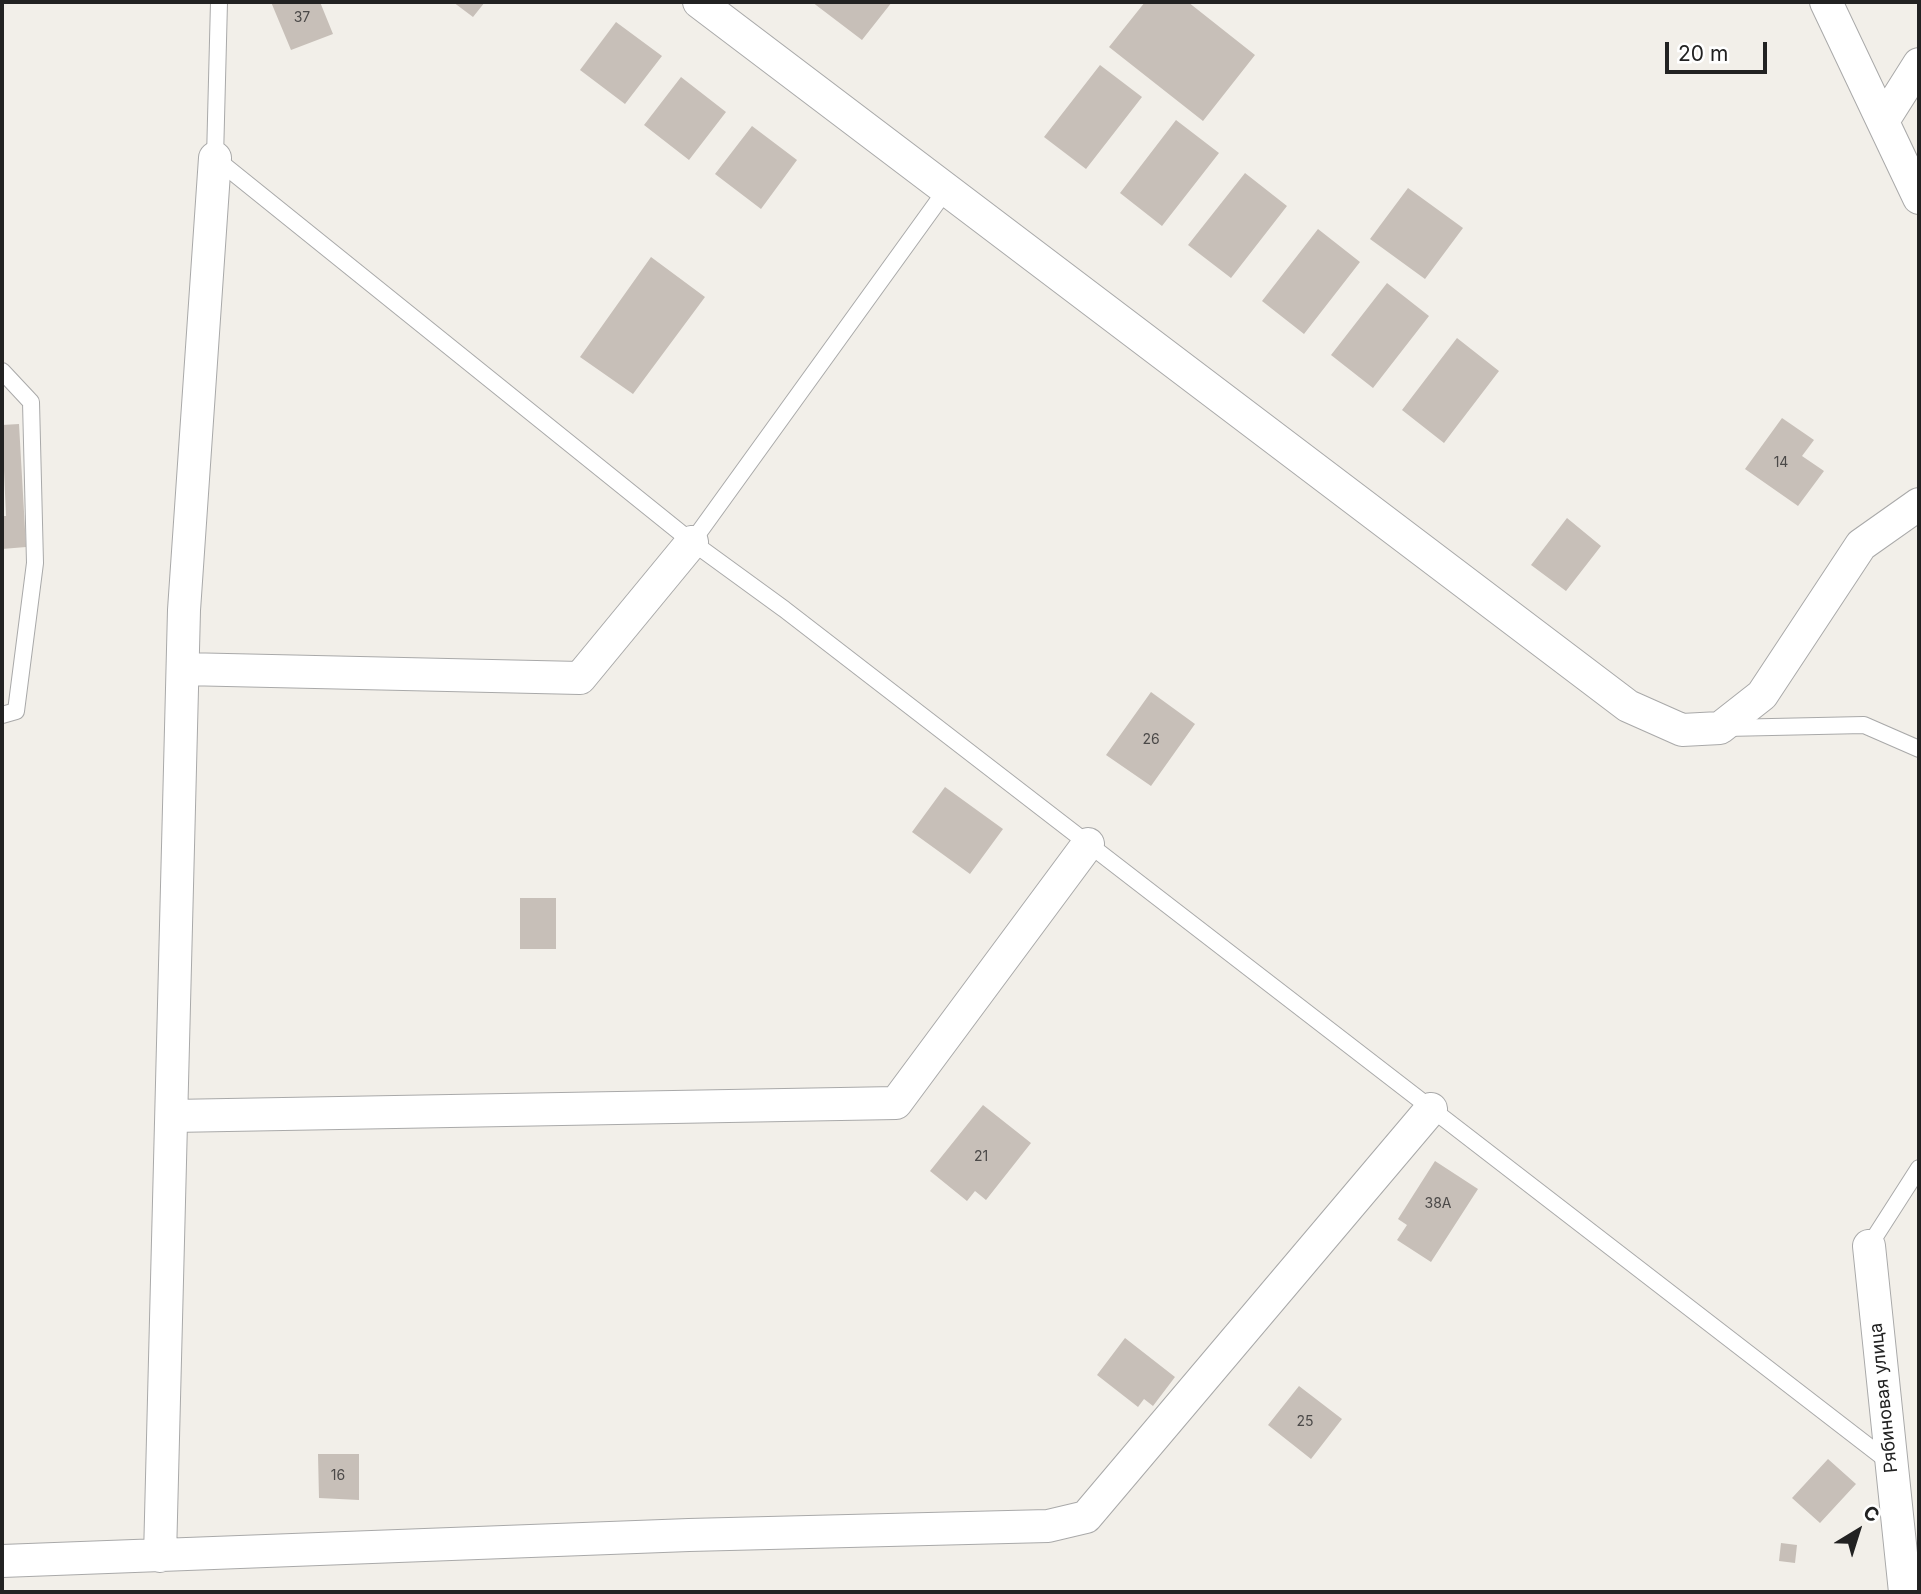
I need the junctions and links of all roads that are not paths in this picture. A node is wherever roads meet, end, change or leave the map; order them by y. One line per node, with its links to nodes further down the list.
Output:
1 (219, 2): 6 (lane)
2 (699, 2): 7 (street)
3 (1826, 2): 5 (street)
4 (1919, 64): 5 (street)
5 (1883, 121): 8 (street)
6 (215, 158): 11 (lane); 12 (street)
7 (946, 190): 11 (lane); 14 (street)
8 (1919, 198)
9 (2, 371): 13 (lane)
10 (1919, 504): 14 (street)
11 (692, 542): 12 (street); 16 (lane)
12 (183, 670): 18 (street)
13 (2, 715)
14 (1720, 728): 15 (lane)
15 (1919, 749)
16 (1088, 844): 17 (lane); 18 (street)
17 (1431, 1109): 21 (lane); 22 (street)
18 (172, 1116): 22 (street)
19 (1919, 1168): 20 (lane)
20 (1869, 1246): 21 (street, Рябиновая улица)
21 (1889, 1462): 24 (street, Рябиновая улица)
22 (160, 1556): 23 (street)
23 (2, 1561)
24 (1910, 1578)

